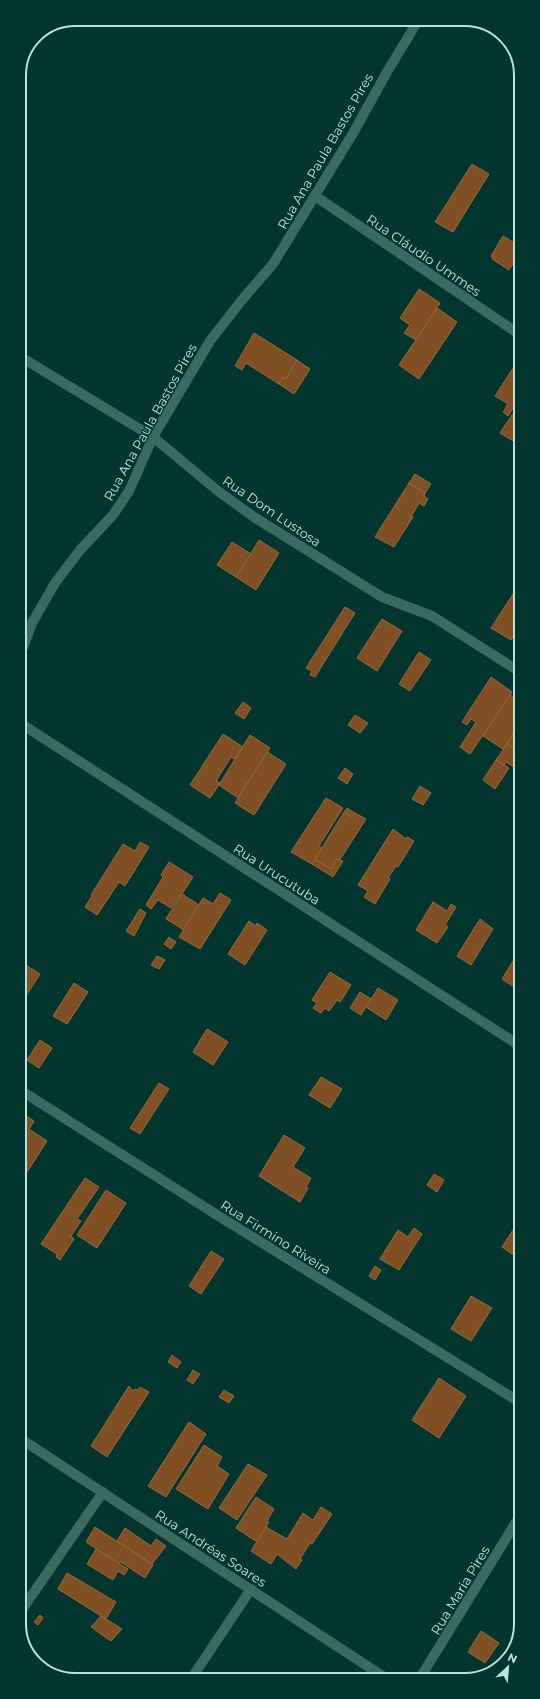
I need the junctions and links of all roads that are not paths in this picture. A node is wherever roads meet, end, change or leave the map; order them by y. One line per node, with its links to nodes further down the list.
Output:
1 (415, 26): 2 (street, Rua Ana Paula Bastos Pires)
2 (315, 196): 3 (street, Rua Cláudio Ummes); 5 (street, Rua Ana Paula Bastos Pires)
3 (514, 330)
4 (26, 360): 5 (street, Rua Dom Lustosa)
5 (153, 437): 6 (street, Rua Ana Paula Bastos Pires); 7 (street, Rua Dom Lustosa)
6 (26, 640)
7 (514, 668)
8 (26, 727): 9 (street, Rua Urucutuba)
9 (514, 1042)
10 (26, 1094): 11 (street, Rua Firmino Riveira)
11 (514, 1398)
12 (26, 1442): 13 (street, Rua Andréas Soares)
13 (103, 1492): 15 (street, Rua Andréas Soares); 16 (street)
14 (514, 1526): 19 (street, Rua Maria Pires)
15 (251, 1589): 17 (street); 18 (street, Rua Andréas Soares)
16 (26, 1604)
17 (194, 1673)
18 (379, 1673)
19 (426, 1673)

